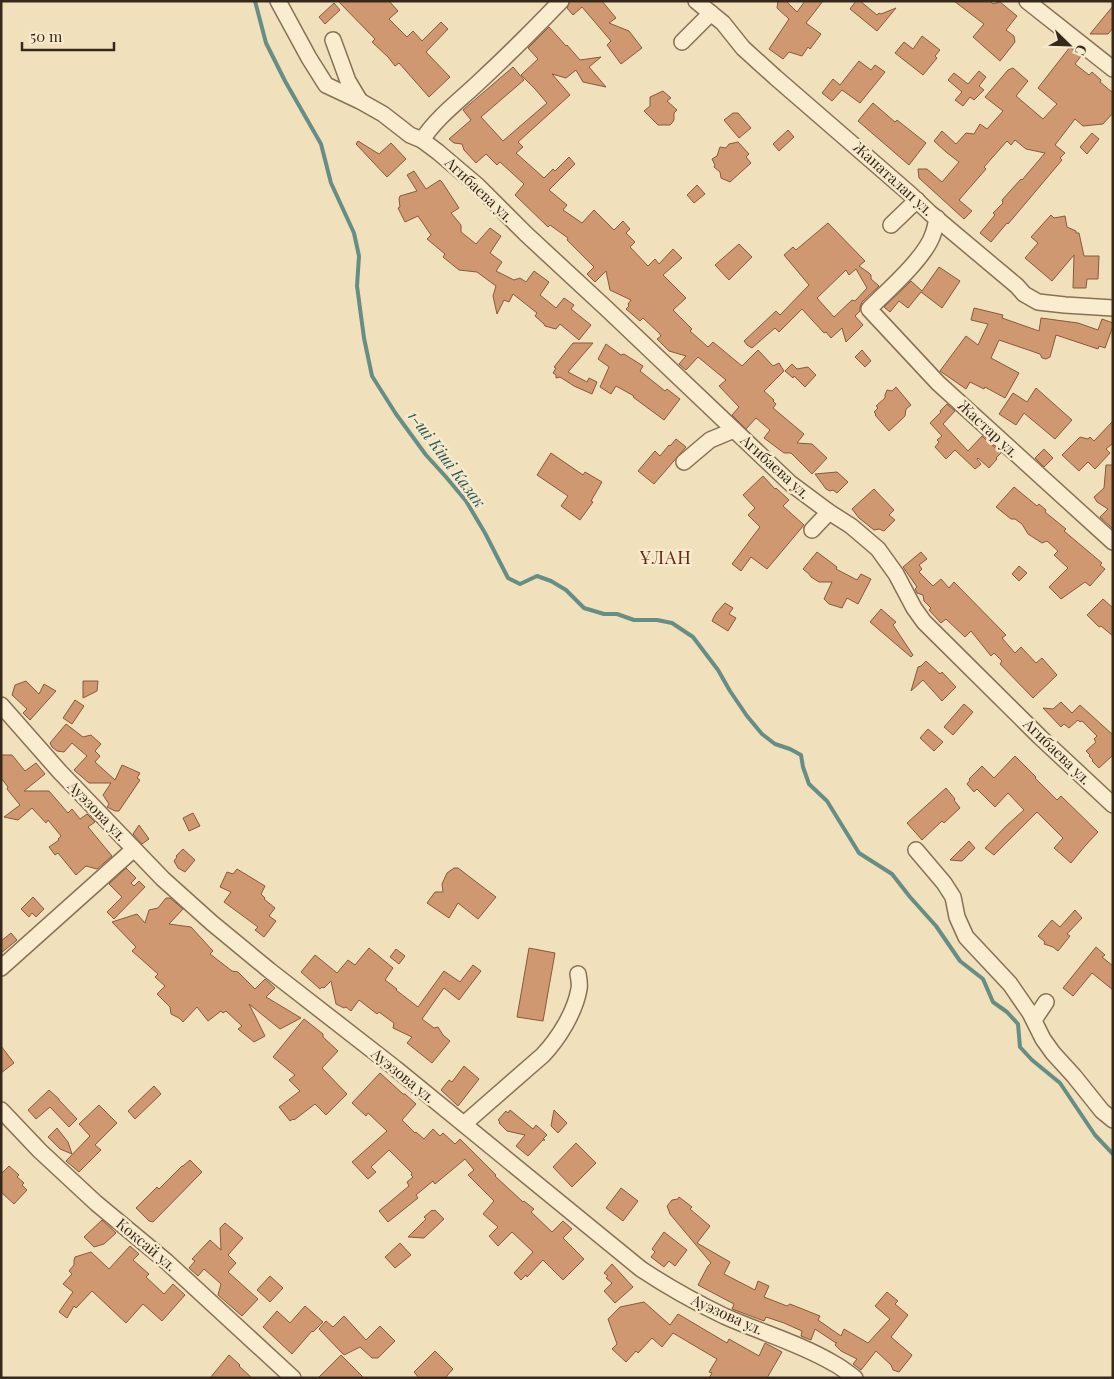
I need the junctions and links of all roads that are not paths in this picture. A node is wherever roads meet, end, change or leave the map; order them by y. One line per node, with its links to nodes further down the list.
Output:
1 (278, 1): 9 (street, Агибаева ул.)
2 (561, 1): 10 (street)
3 (696, 1): 5 (street, Жанаталап ул.)
4 (1027, 1): 8 (street)
5 (711, 13): 7 (street); 11 (street, Жанаталап ул.)
6 (332, 40): 9 (street)
7 (682, 42)
8 (1113, 69)
9 (360, 101): 10 (street, Агибаева ул.)
10 (422, 140): 15 (street, Агибаева ул.)
11 (917, 200): 12 (street, Жанаталап ул.); 13 (street)
12 (936, 218): 14 (street, Жанаталап ул.); 19 (street, Жастар ул.)
13 (891, 225)
14 (1113, 308)
15 (734, 430): 16 (street); 17 (street, Агибаева ул.)
16 (684, 462)
17 (829, 512): 18 (street); 21 (street, Агибаева ул.)
18 (812, 530)
19 (1113, 542)
20 (1, 705): 22 (street, Ауэзова ул.)
21 (1113, 805)
22 (134, 848): 24 (street); 30 (street, Ауэзова ул.)
23 (916, 850): 27 (street)
24 (1, 968)
25 (578, 974): 30 (street)
26 (1046, 1002): 27 (street)
27 (1034, 1020): 29 (street)
28 (2, 1112): 31 (street, Коксай ул.)
29 (1113, 1120)
30 (464, 1124): 32 (street, Ауэзова ул.)
31 (293, 1378)
32 (855, 1378)

